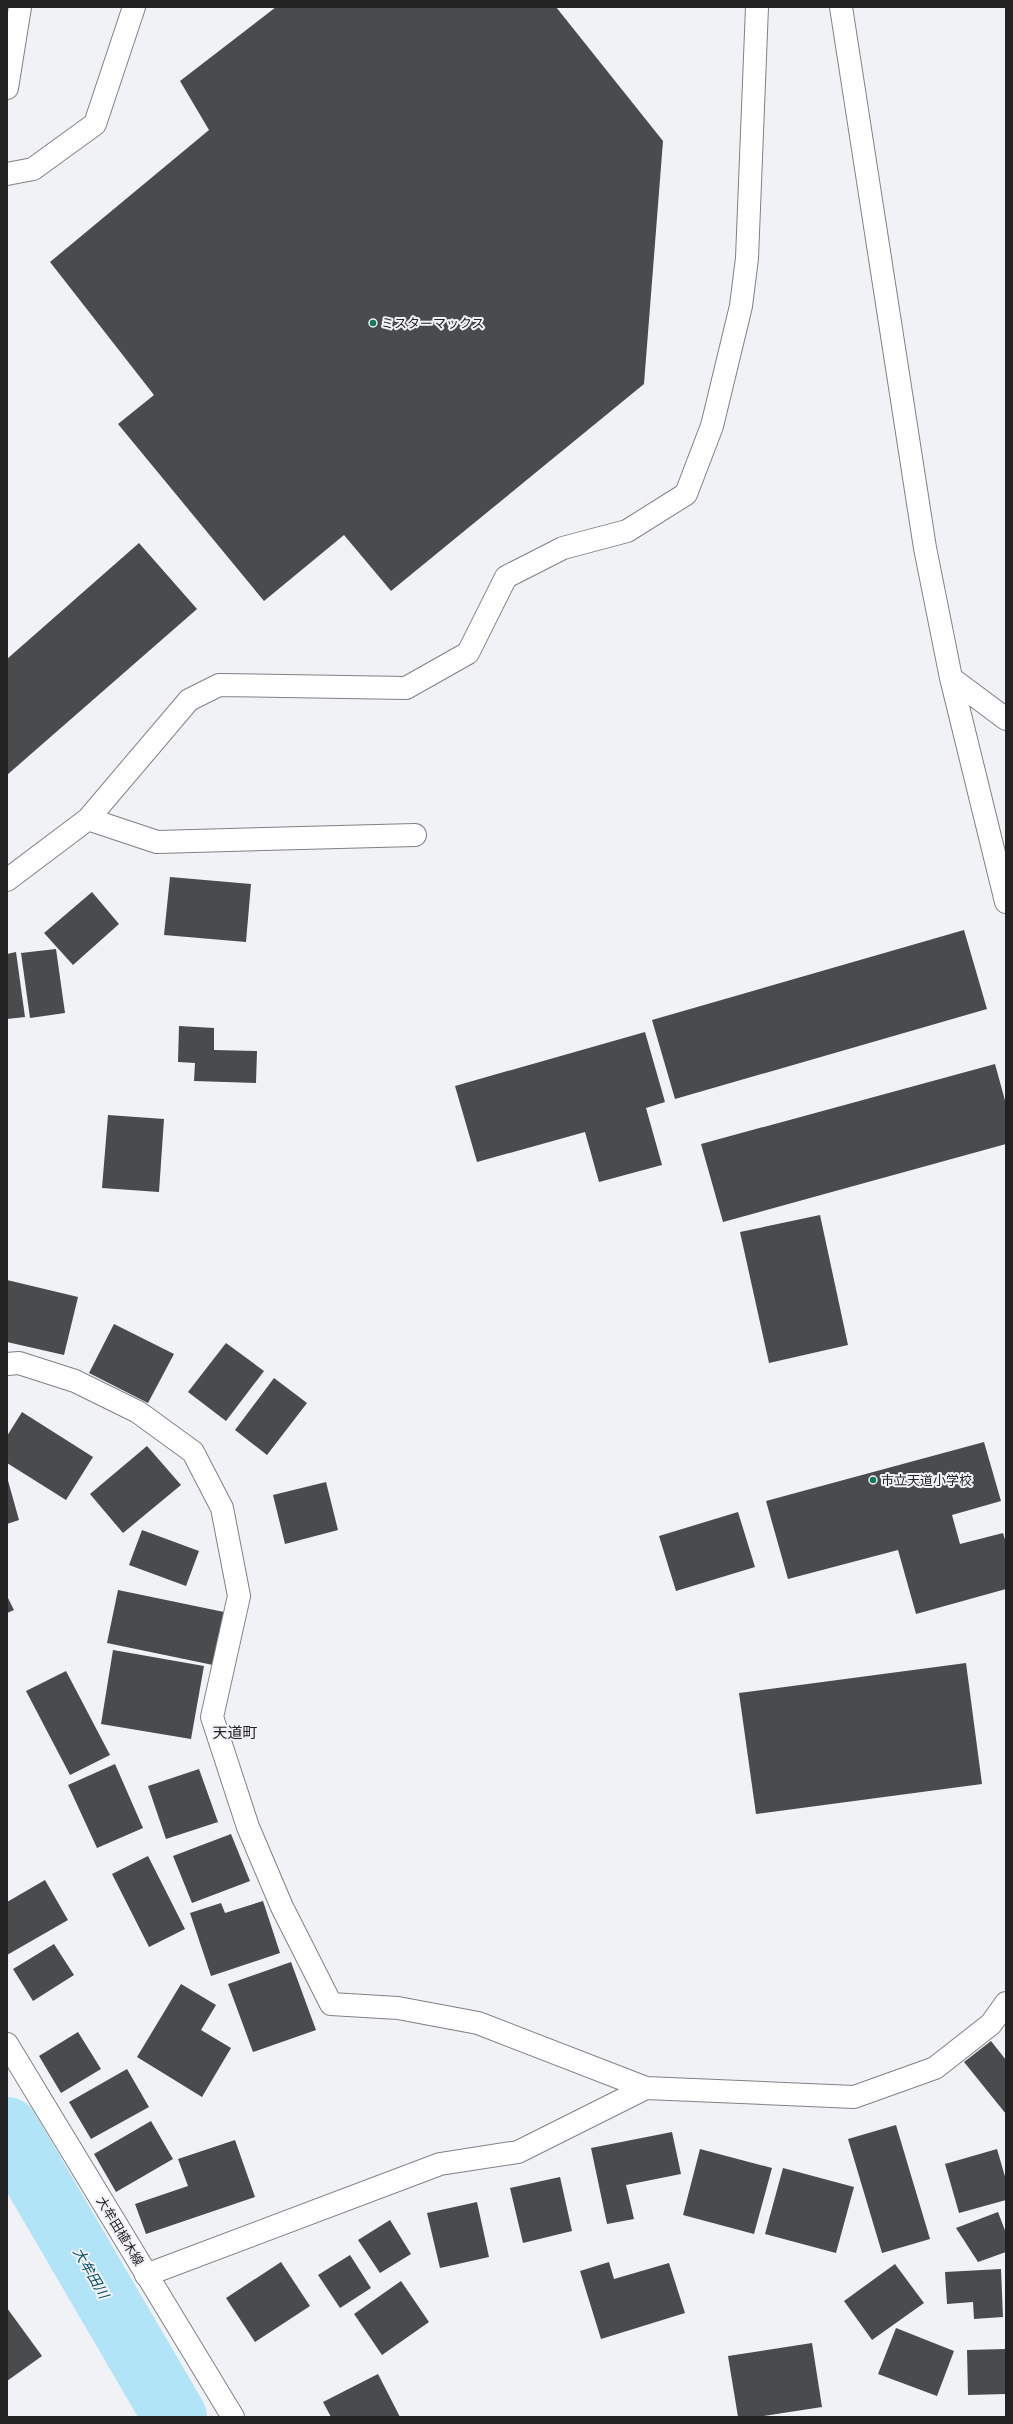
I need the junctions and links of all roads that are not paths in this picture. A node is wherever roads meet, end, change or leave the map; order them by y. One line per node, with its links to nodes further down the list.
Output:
1 (20, 7): 5 (street)
2 (134, 7): 6 (street)
3 (758, 7): 9 (street)
4 (841, 7): 7 (street)
5 (7, 88)
6 (7, 174)
7 (951, 678): 8 (street); 12 (street)
8 (1006, 719)
9 (88, 819): 10 (street); 11 (street)
10 (415, 835)
11 (7, 880)
12 (1006, 902)
13 (7, 1364): 16 (street)
14 (1006, 2003): 16 (street)
15 (7, 2044): 17 (street, 大牟田植木線)
16 (646, 2088): 17 (street)
17 (146, 2275): 18 (street, 大牟田植木線)
18 (233, 2417)

